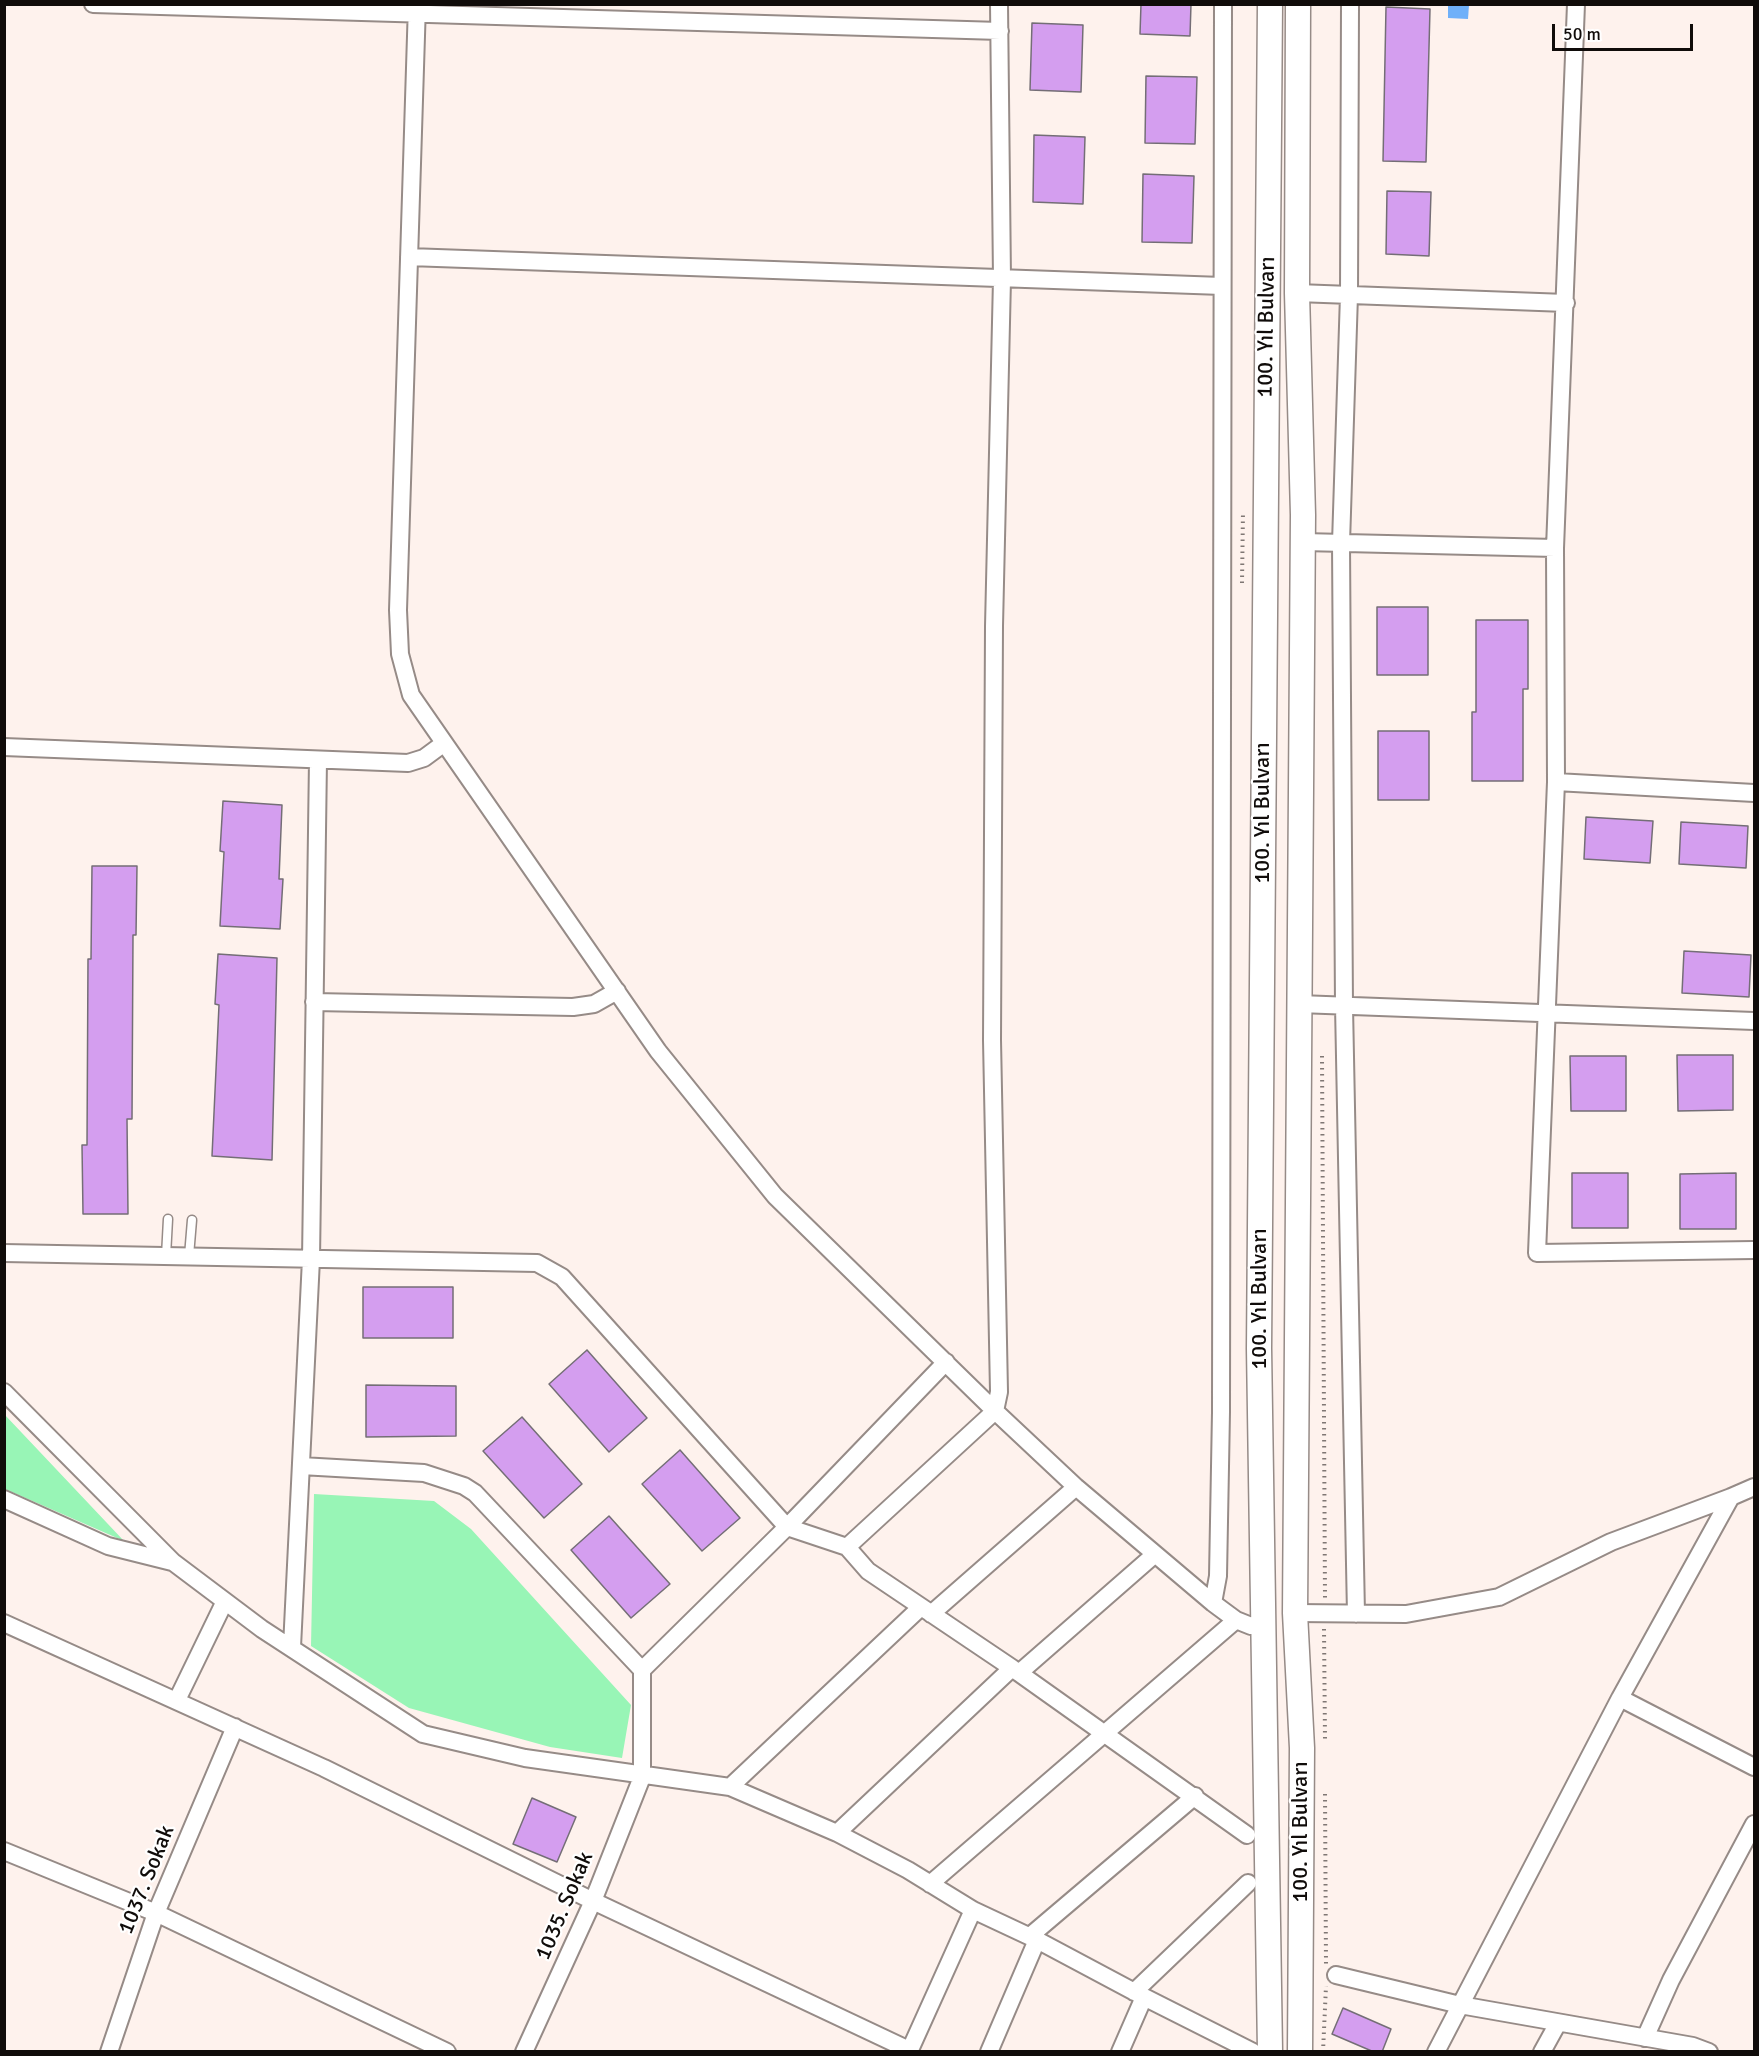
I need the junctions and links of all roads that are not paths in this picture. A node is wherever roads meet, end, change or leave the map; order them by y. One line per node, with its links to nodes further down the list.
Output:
1 (93, 4): 8 (street)
2 (999, 4): 9 (street)
3 (1223, 4): 12 (street)
4 (1270, 4): 55 (main road, 100. Yıl Bulvarı)
5 (1298, 4): 13 (main road, 100. Yıl Bulvarı)
6 (1350, 4): 14 (street)
7 (1576, 4): 15 (street)
8 (417, 9): 9 (street); 10 (street)
9 (999, 31): 11 (street)
10 (409, 257): 11 (street); 19 (street)
11 (1002, 279): 12 (street); 39 (street)
12 (1222, 286): 50 (street)
13 (1297, 293): 14 (street); 16 (main road, 100. Yıl Bulvarı)
14 (1349, 295): 15 (street); 17 (street)
15 (1566, 303): 18 (street)
16 (1303, 542): 17 (street); 26 (main road, 100. Yıl Bulvarı)
17 (1341, 543): 18 (street); 27 (street)
18 (1555, 548): 22 (street)
19 (443, 744): 21 (street); 24 (street)
20 (4, 747): 21 (street)
21 (318, 760): 25 (street)
22 (1556, 782): 23 (street); 28 (street)
23 (1755, 793)
24 (617, 991): 25 (street); 37 (street)
25 (314, 1002): 36 (street)
26 (1299, 1004): 27 (street); 52 (main road, 100. Yıl Bulvarı)
27 (1344, 1006): 28 (street); 53 (street)
28 (1547, 1015): 29 (street); 32 (street)
29 (1755, 1021)
30 (168, 1219): 34 (lane)
31 (192, 1220): 35 (lane)
32 (1755, 1250)
33 (4, 1253): 34 (street)
34 (166, 1256): 35 (street)
35 (189, 1257): 36 (street)
36 (311, 1259): 40 (street); 45 (street)
37 (946, 1362): 39 (street); 45 (street)
38 (4, 1392): 48 (street)
39 (994, 1411): 41 (street); 46 (street)
40 (301, 1466): 57 (street); 58 (street)
41 (1076, 1487): 47 (street); 51 (street)
42 (1755, 1487): 43 (street)
43 (1731, 1497): 53 (street); 60 (street)
44 (4, 1498): 48 (street)
45 (788, 1527): 46 (street); 58 (street)
46 (848, 1547): 51 (street)
47 (1154, 1555): 50 (street); 59 (street)
48 (173, 1562): 49 (street)
49 (225, 1601): 57 (street); 61 (street)
50 (1213, 1603): 54 (street)
51 (926, 1611): 59 (street); 66 (street)
52 (1295, 1613): 53 (street); 55 (main road); 93 (main road, 100. Yıl Bulvarı)
53 (1356, 1614)
54 (1236, 1620): 55 (street); 63 (street)
55 (1264, 1621): 92 (main road, 100. Yıl Bulvarı)
56 (4, 1623): 61 (street)
57 (292, 1647): 65 (street)
58 (642, 1670): 65 (street)
59 (1015, 1671): 63 (street); 69 (street)
60 (1620, 1698): 64 (street); 81 (street)
61 (177, 1700): 62 (street)
62 (235, 1727): 75 (street); 77 (street, 1037. Sokak)
63 (1105, 1732): 67 (street); 74 (street)
64 (1755, 1767)
65 (642, 1777): 66 (street); 75 (street, 1035. Sokak)
66 (730, 1787): 69 (street)
67 (1195, 1796): 70 (street); 78 (street)
68 (1755, 1824): 72 (street)
69 (837, 1833): 74 (street)
70 (1247, 1834)
71 (4, 1851): 77 (street)
72 (1747, 1851): 83 (street)
73 (1248, 1883): 80 (street)
74 (930, 1884): 76 (street)
75 (593, 1901): 85 (street); 88 (street, 1035. Sokak)
76 (973, 1910): 78 (street); 85 (street)
77 (156, 1913): 86 (street, 1037. Sokak); 87 (street)
78 (1034, 1938): 80 (street); 89 (street)
79 (1336, 1975): 81 (street)
80 (1139, 1995): 90 (street); 91 (street)
81 (1460, 2006): 82 (street); 94 (street)
82 (1558, 2023): 83 (street); 95 (street)
83 (1645, 2038): 84 (street)
84 (1698, 2050)
85 (909, 2051)
86 (109, 2052)
87 (447, 2052)
88 (524, 2052)
89 (989, 2052)
90 (1120, 2052)
91 (1253, 2052)
92 (1270, 2052)
93 (1300, 2052)
94 (1436, 2052)
95 (1542, 2052)

